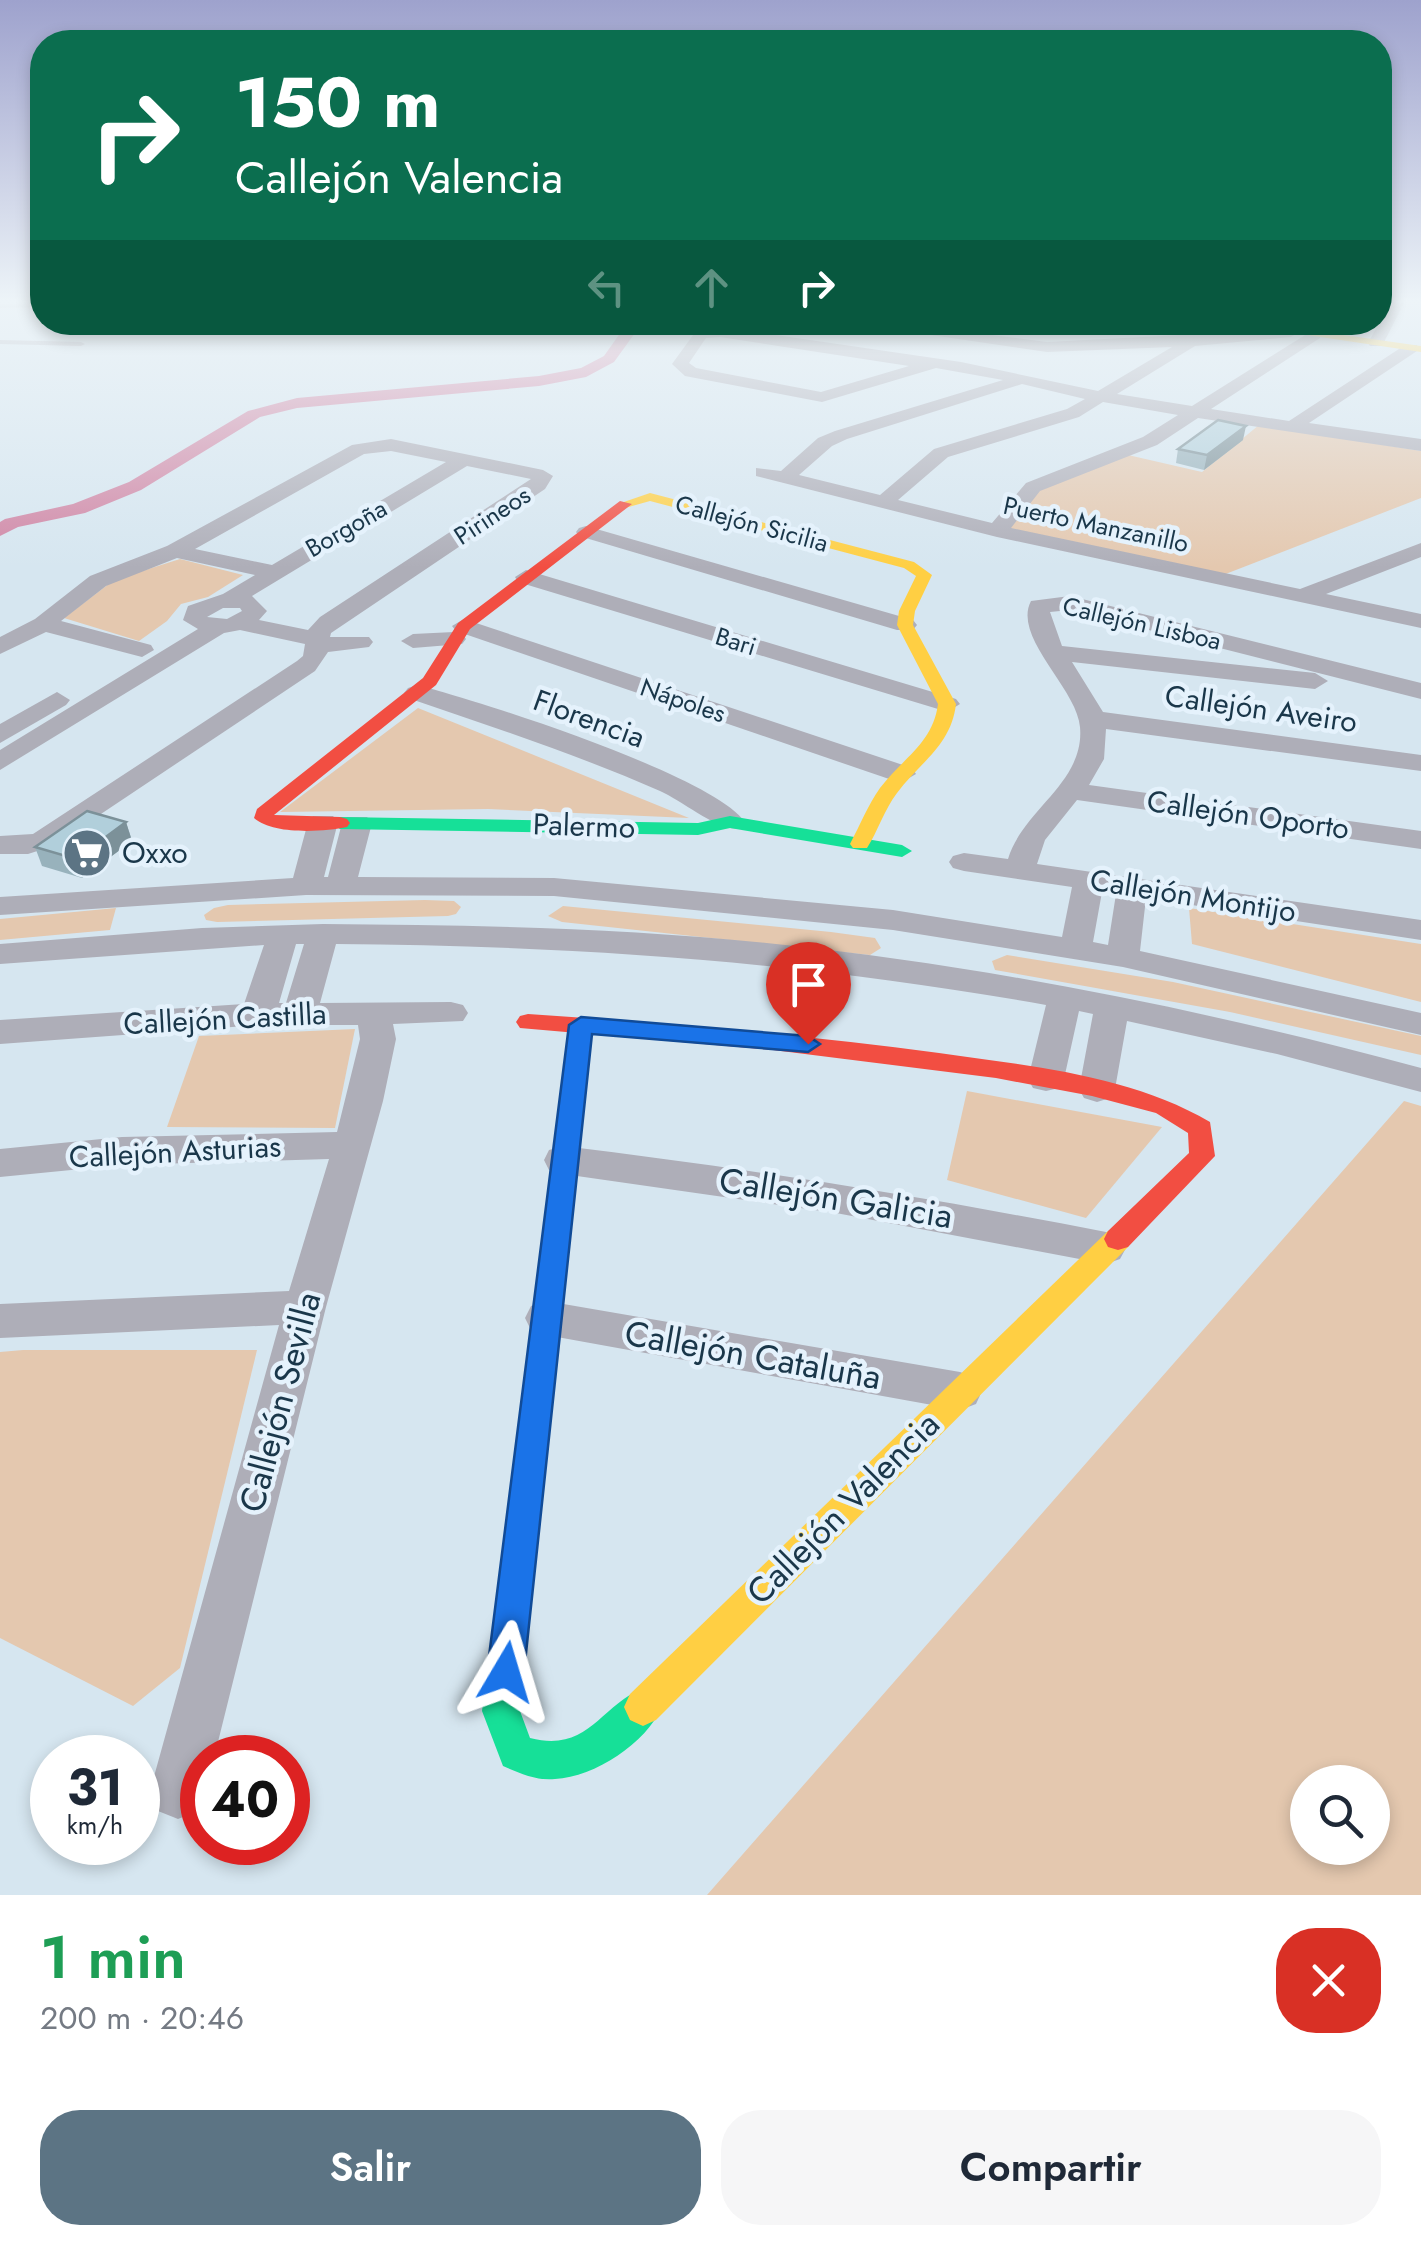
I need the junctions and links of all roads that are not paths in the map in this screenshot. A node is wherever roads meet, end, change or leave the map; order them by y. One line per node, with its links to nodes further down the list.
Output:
1 (793, 391): 2 (street)
2 (840, 391)
3 (992, 391): 14 (street, Puerto Manzanillo)
4 (1073, 391): 8 (street)
5 (1112, 391): 8 (street)
6 (1227, 391): 9 (street)
7 (1348, 391): 10 (street)
8 (1103, 397): 9 (street); 14 (street)
9 (1198, 410): 10 (street); 15 (street)
10 (1295, 425): 12 (street)
11 (1421, 428): 12 (street)
12 (1411, 444)
13 (465, 459): 17 (street, Pirineos); 19 (street, Borgoña); 28 (street, Pirineos)
14 (882, 504): 15 (street, Puerto Manzanillo)
15 (996, 531): 21 (street, Puerto Manzanillo)
16 (586, 532): 20 (street, Callejón Sicilia); 26 (street); 26 (street, Callejón Sicilia)
17 (175, 550): 19 (street); 25 (street, Pirineos)
18 (1421, 550): 21 (street)
19 (272, 572): 22 (street, Borgoña)
20 (526, 577): 27 (street, Callejón Sicilia); 36 (street, Bari)
21 (1304, 595): 23 (street, Puerto Manzanillo)
22 (229, 600): 24 (street, Borgoña); 24 (street)
23 (1421, 620)
24 (218, 623): 28 (street); 32 (street); 39 (street)
25 (43, 624): 31 (street, Pirineos); 32 (street)
26 (905, 624): 36 (street)
27 (459, 632): 30 (street); 35 (street, Callejón Sicilia); 41 (street, Nápoles)
28 (318, 642): 29 (street); 48 (street, Pirineos)
29 (361, 642)
30 (413, 642)
31 (0, 648)
32 (142, 650): 38 (street)
33 (1056, 653): 34 (street); 34 (street, Callejón Lisboa); 37 (street, Callejón Lisboa)
34 (1420, 691)
35 (417, 693): 43 (street, Callejón Sicilia); 45 (street, Florencia)
36 (947, 704): 41 (street)
37 (1092, 719): 40 (street, Callejón Aveiro); 42 (street)
38 (0, 735)
39 (0, 762)
40 (1421, 764)
41 (902, 774): 49 (street)
42 (1074, 791): 47 (street, Callejón Oporto); 52 (street)
43 (264, 818): 44 (street, Palermo)
44 (323, 822): 46 (street, Palermo); 55 (street)
45 (730, 822): 46 (street, Palermo); 49 (street, Palermo)
46 (358, 823): 56 (street)
47 (1421, 840)
48 (0, 844)
49 (860, 844): 50 (street, Palermo)
50 (902, 851)
51 (964, 862): 52 (street, Callejón Montijo)
52 (1020, 870): 53 (street, Callejón Montijo)
53 (1090, 881): 57 (street, Callejón Montijo); 66 (street)
54 (514, 885): 56 (street); 60 (street); 64 (street)
55 (306, 886): 56 (street); 58 (street)
56 (341, 886)
57 (1132, 887): 61 (street, Callejón Montijo); 68 (street)
58 (158, 895): 59 (street); 65 (street)
59 (0, 906)
60 (942, 928): 66 (street); 69 (street)
61 (1421, 930)
62 (323, 934): 63 (street); 64 (street); 75 (street)
63 (283, 935): 65 (street); 74 (street)
64 (494, 938): 69 (street)
65 (142, 944): 67 (street)
66 (1075, 950): 68 (street)
67 (0, 954)
68 (1123, 957): 77 (street)
69 (928, 976): 70 (street)
70 (1066, 998): 71 (street); 80 (street)
71 (1112, 1006): 81 (street); 82 (street)
72 (374, 1013): 73 (street, Callejón Castilla); 75 (street, Callejón Castilla); 83 (street, Callejón Sevilla)
73 (451, 1013)
74 (258, 1014): 75 (street, Callejón Castilla); 79 (street, Callejón Castilla)
75 (300, 1014)
76 (528, 1022): 78 (street, Callejón Valencia)
77 (1421, 1024)
78 (581, 1025): 80 (street, Callejón Valencia); 84 (street, Callejón Valencia)
79 (0, 1032)
80 (1046, 1079): 82 (street, Callejón Valencia)
81 (1421, 1080)
82 (1096, 1089): 86 (street, Callejón Valencia)
83 (350, 1145): 85 (street, Callejón Asturias); 87 (street, Callejón Sevilla)
84 (564, 1160): 86 (street, Callejón Galicia); 88 (street, Callejón Valencia)
85 (0, 1163)
86 (1106, 1248): 90 (street, Callejón Valencia)
87 (305, 1307): 89 (street); 91 (street, Callejón Sevilla)
88 (546, 1318): 90 (street, Callejón Cataluña); 90 (street, Callejón Valencia)
89 (0, 1321)
90 (960, 1391)
91 (178, 1792)

